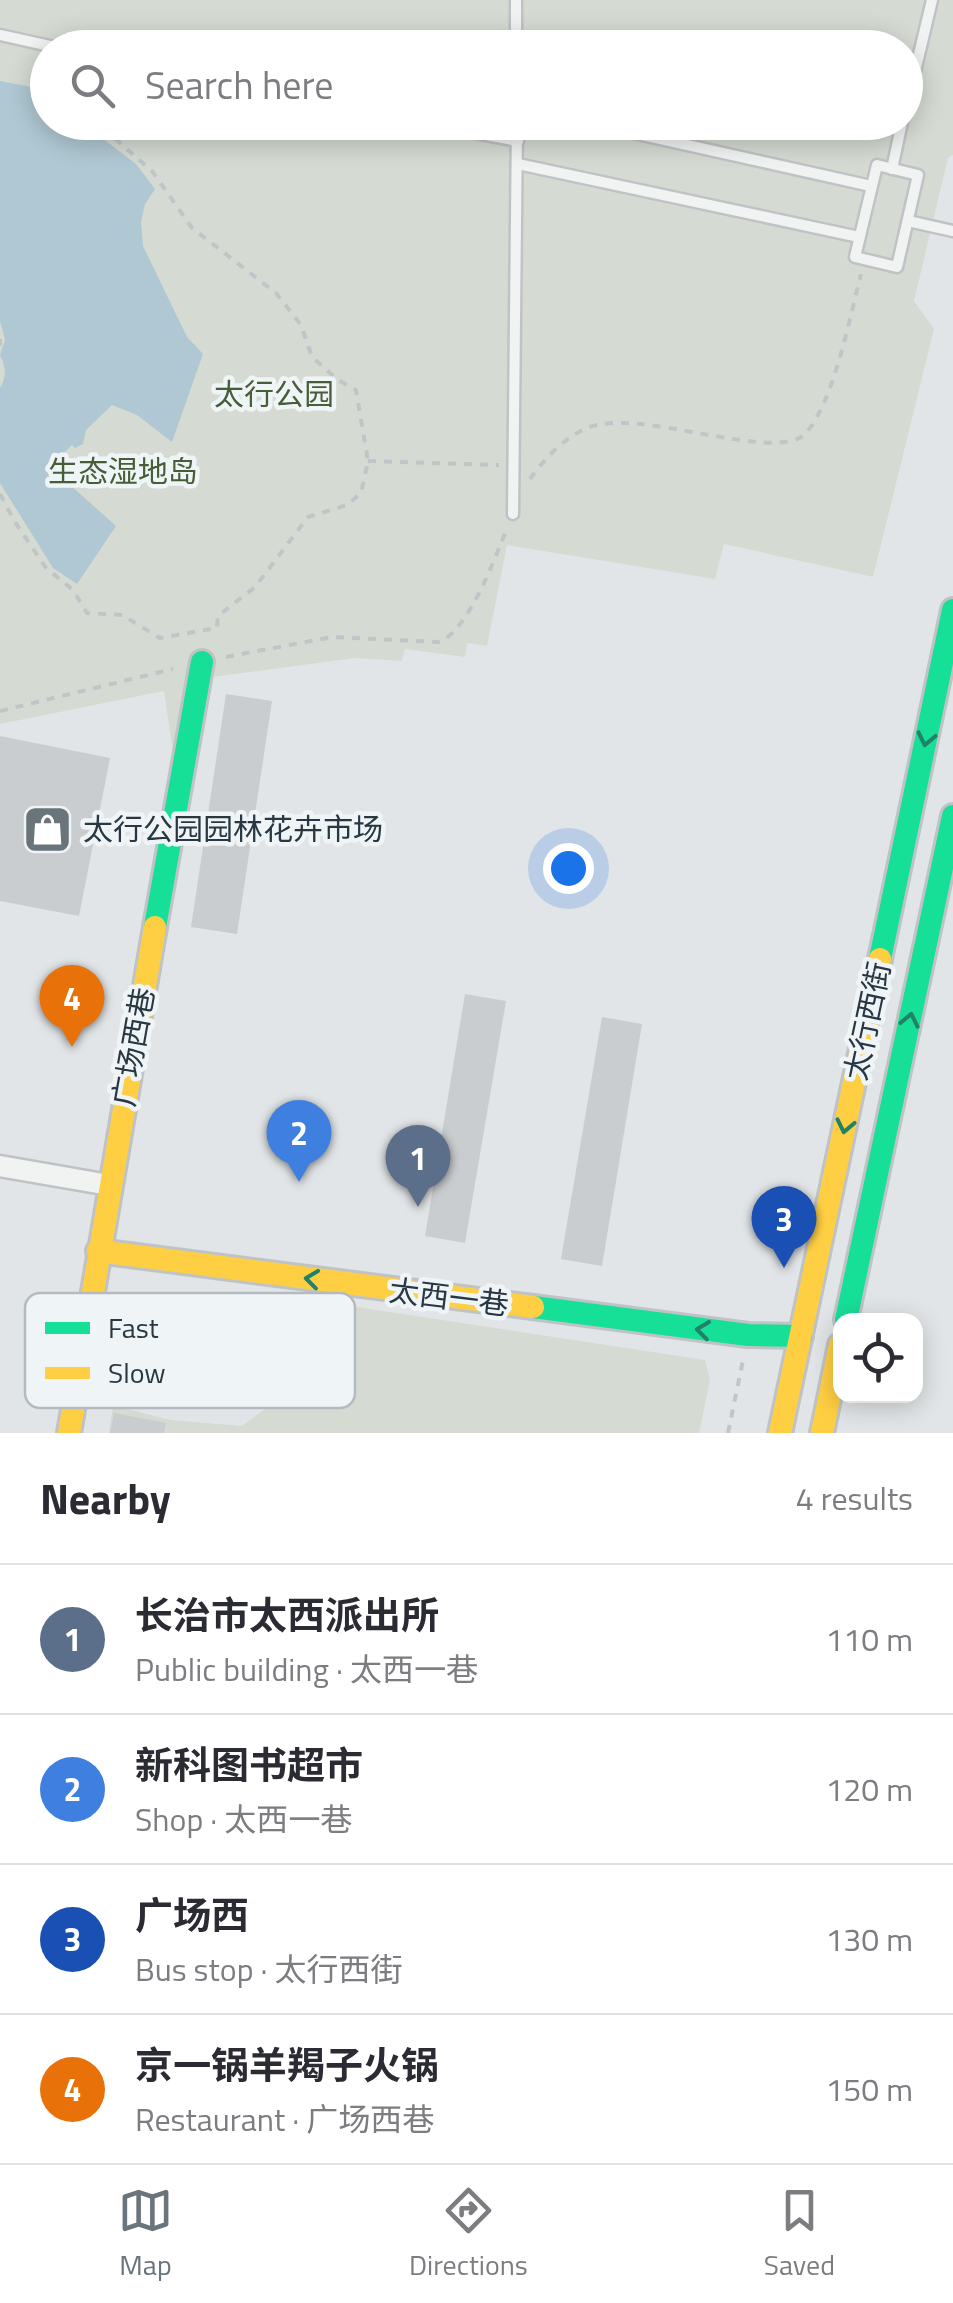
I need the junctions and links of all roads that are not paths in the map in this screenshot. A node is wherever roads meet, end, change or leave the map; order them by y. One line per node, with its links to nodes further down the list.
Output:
1 (516, 0): 3 (lane)
2 (932, 0): 5 (lane)
3 (516, 30)
4 (0, 35): 6 (lane)
5 (923, 38)
6 (30, 42)
7 (513, 140): 10 (lane)
8 (665, 140): 13 (lane)
9 (898, 140): 12 (lane)
10 (518, 141): 11 (lane)
11 (518, 164): 16 (lane); 17 (lane)
12 (892, 169): 13 (lane); 14 (lane)
13 (871, 186): 16 (lane)
14 (908, 221): 15 (lane); 16 (lane)
15 (953, 230)
16 (859, 237)
17 (513, 514)
18 (953, 610): 26 (street, 太行西街, one-way to 26)
19 (202, 662): 22 (street, 广场西巷)
20 (953, 816): 25 (street, 太行西街, one-way to 20)
21 (0, 1166): 22 (street)
22 (110, 1185): 23 (street, 广场西巷)
23 (98, 1251): 24 (street, 广场西巷); 26 (street, 太西一巷, one-way to 23)
24 (91, 1293)
25 (847, 1313)
26 (800, 1336): 30 (street, 太行西街)
27 (833, 1379): 31 (street)
28 (73, 1408): 29 (street, 广场西巷)
29 (69, 1433)
30 (780, 1433)
31 (822, 1433)

